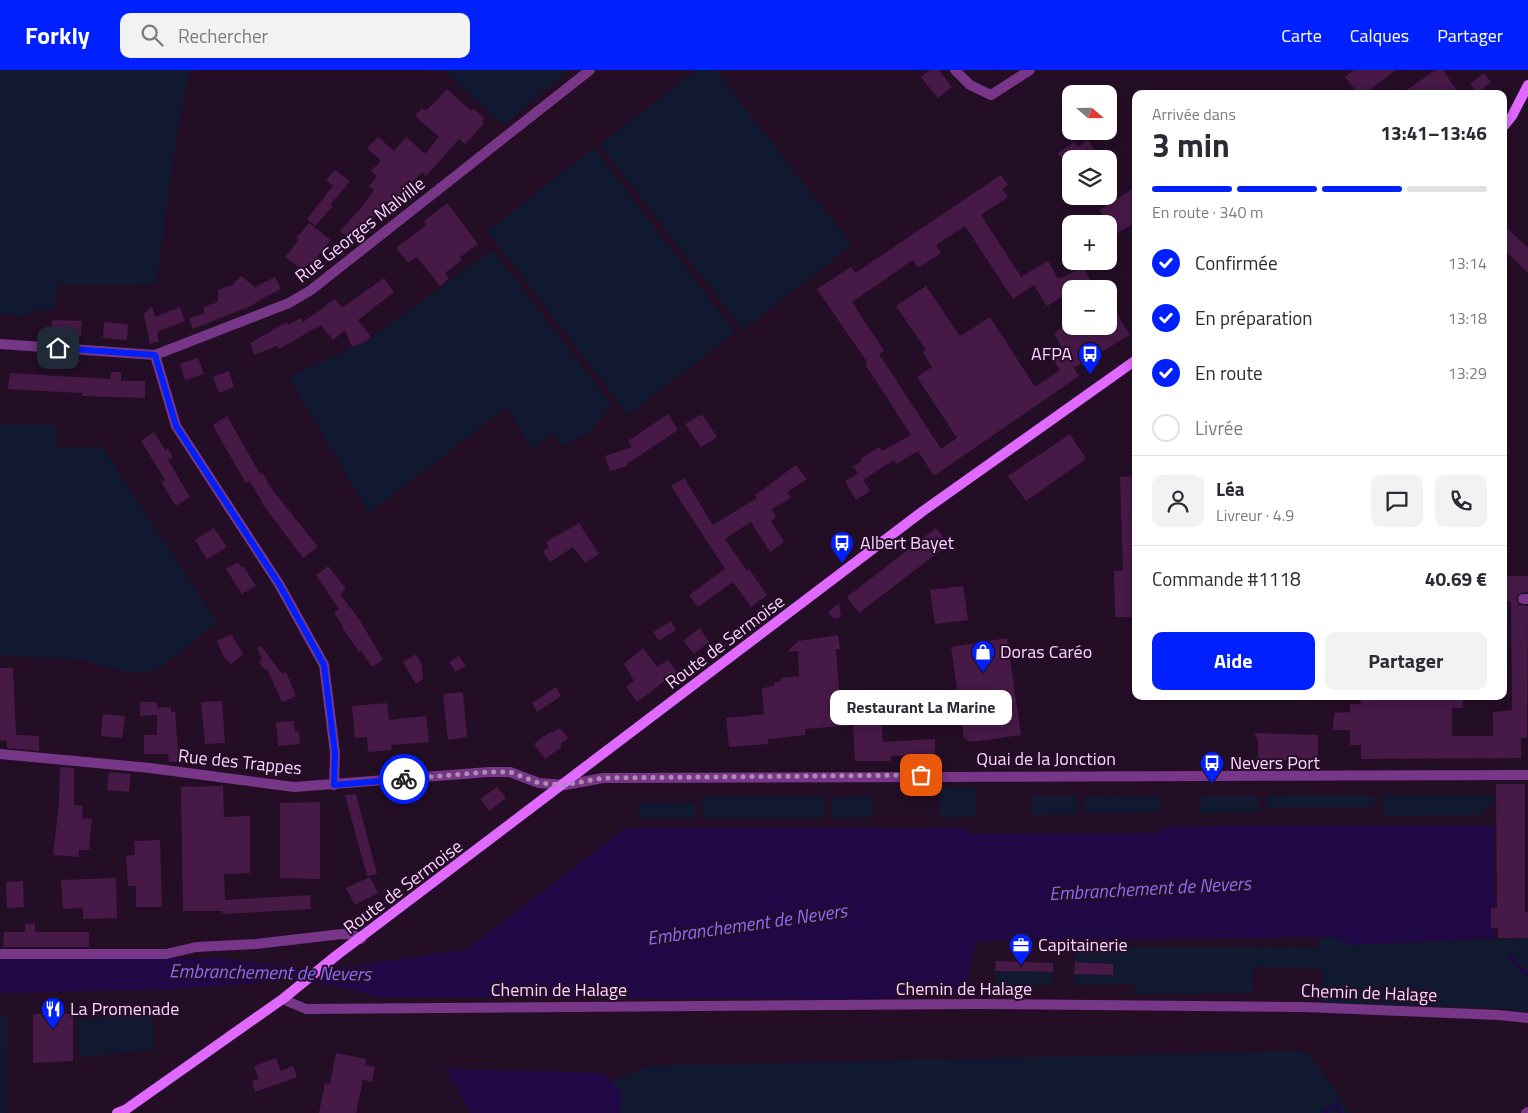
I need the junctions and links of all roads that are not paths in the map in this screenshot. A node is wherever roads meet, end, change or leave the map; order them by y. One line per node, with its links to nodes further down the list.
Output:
1 (590, 70): 7 (street, Rue Georges Malville)
2 (954, 70): 3 (street)
3 (1030, 70)
4 (1528, 85): 5 (main road)
5 (1507, 122)
6 (0, 344): 7 (street, Rue Georges Malville)
7 (155, 355): 11 (street)
8 (1132, 363): 12 (main road, Route de Sermoise)
9 (0, 754): 11 (street, Rue des Trappes)
10 (1528, 775): 12 (street, Quai de la Jonction)
11 (334, 785): 12 (street, Rue des Trappes)
12 (565, 785): 13 (main road, Route de Sermoise)
13 (361, 939): 14 (street); 15 (main road, Route de Sermoise)
14 (0, 954)
15 (284, 998): 16 (street, Chemin de Halage); 17 (main road)
16 (1528, 1018)
17 (117, 1113)

